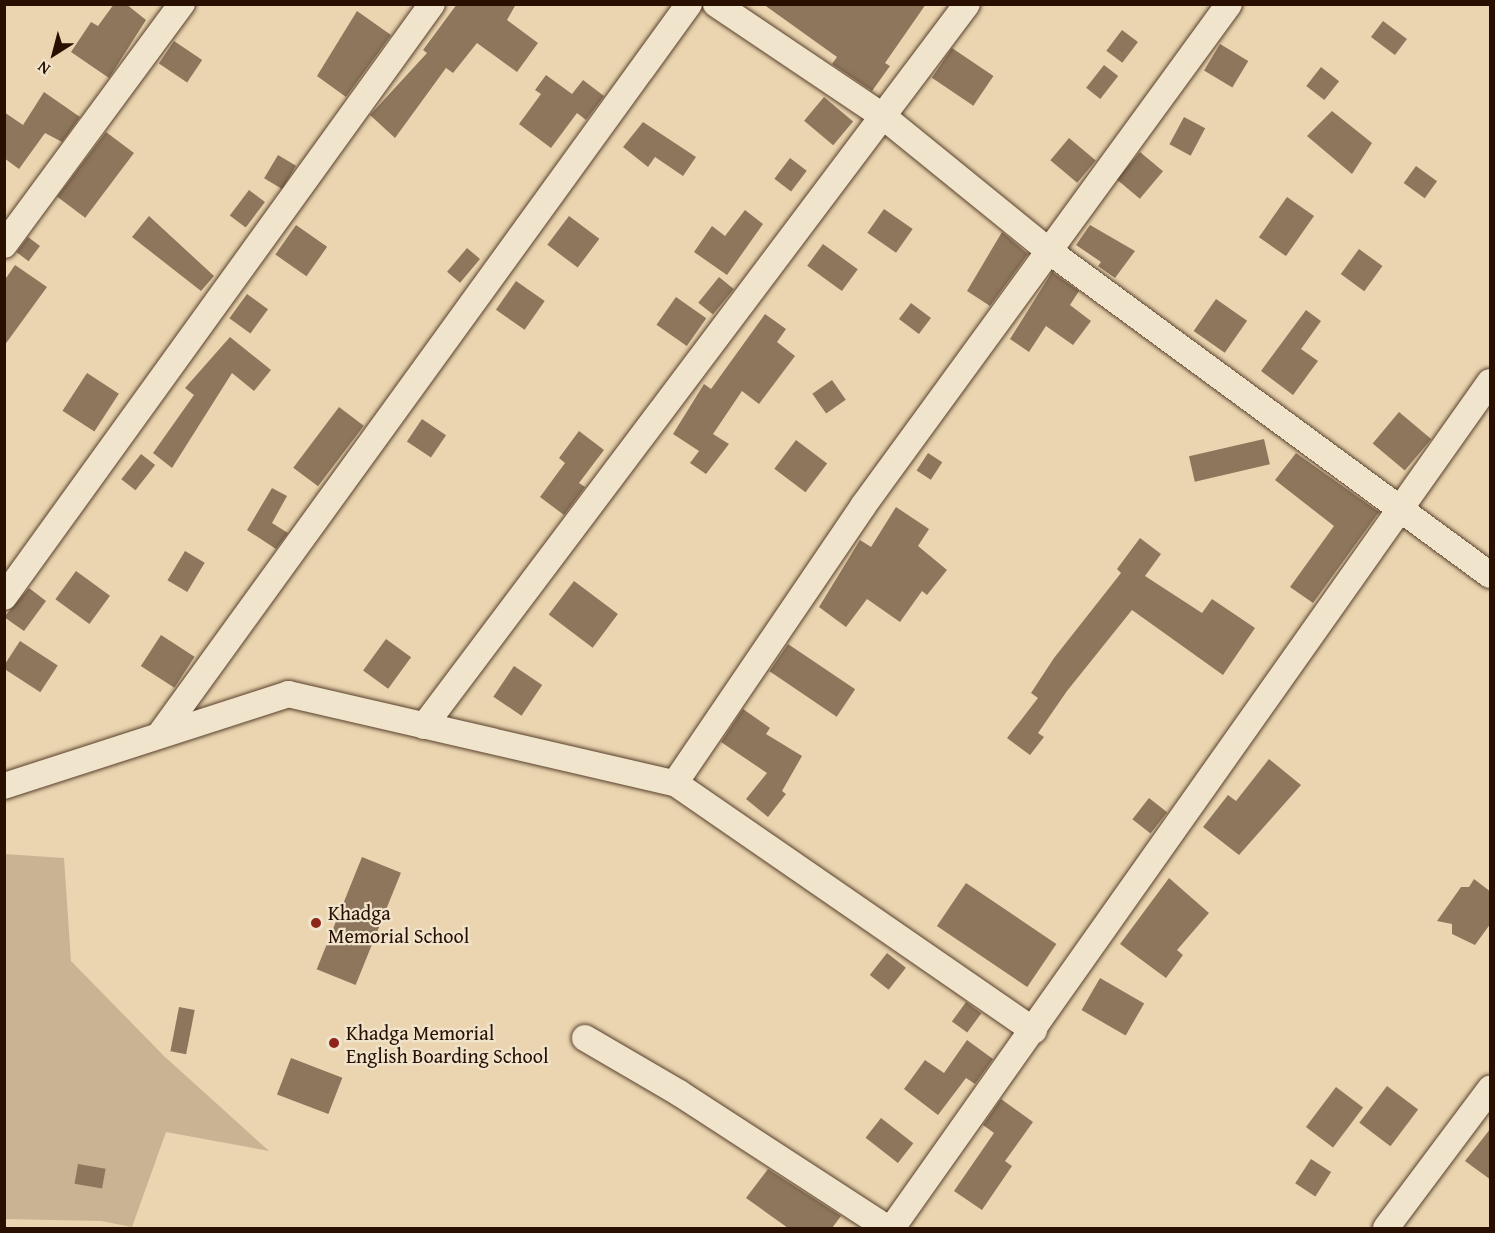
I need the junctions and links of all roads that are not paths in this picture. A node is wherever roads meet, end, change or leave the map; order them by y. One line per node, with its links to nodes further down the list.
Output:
1 (182, 4): 8 (street)
2 (432, 4): 13 (street)
3 (689, 4): 15 (street)
4 (716, 4): 7 (street)
5 (967, 4): 7 (street)
6 (1229, 4): 9 (street)
7 (884, 117): 9 (street); 14 (street)
8 (4, 245)
9 (1049, 250): 11 (street); 16 (street)
10 (1491, 382): 11 (street)
11 (1399, 508): 12 (street); 18 (street)
12 (1491, 575)
13 (4, 597)
14 (424, 726): 15 (street); 16 (street)
15 (161, 733): 17 (street)
16 (675, 783): 18 (street)
17 (4, 786)
18 (1034, 1031): 22 (street)
19 (585, 1038): 21 (street)
20 (1491, 1089): 23 (street)
21 (887, 1228)
22 (892, 1228)
23 (1386, 1228)

